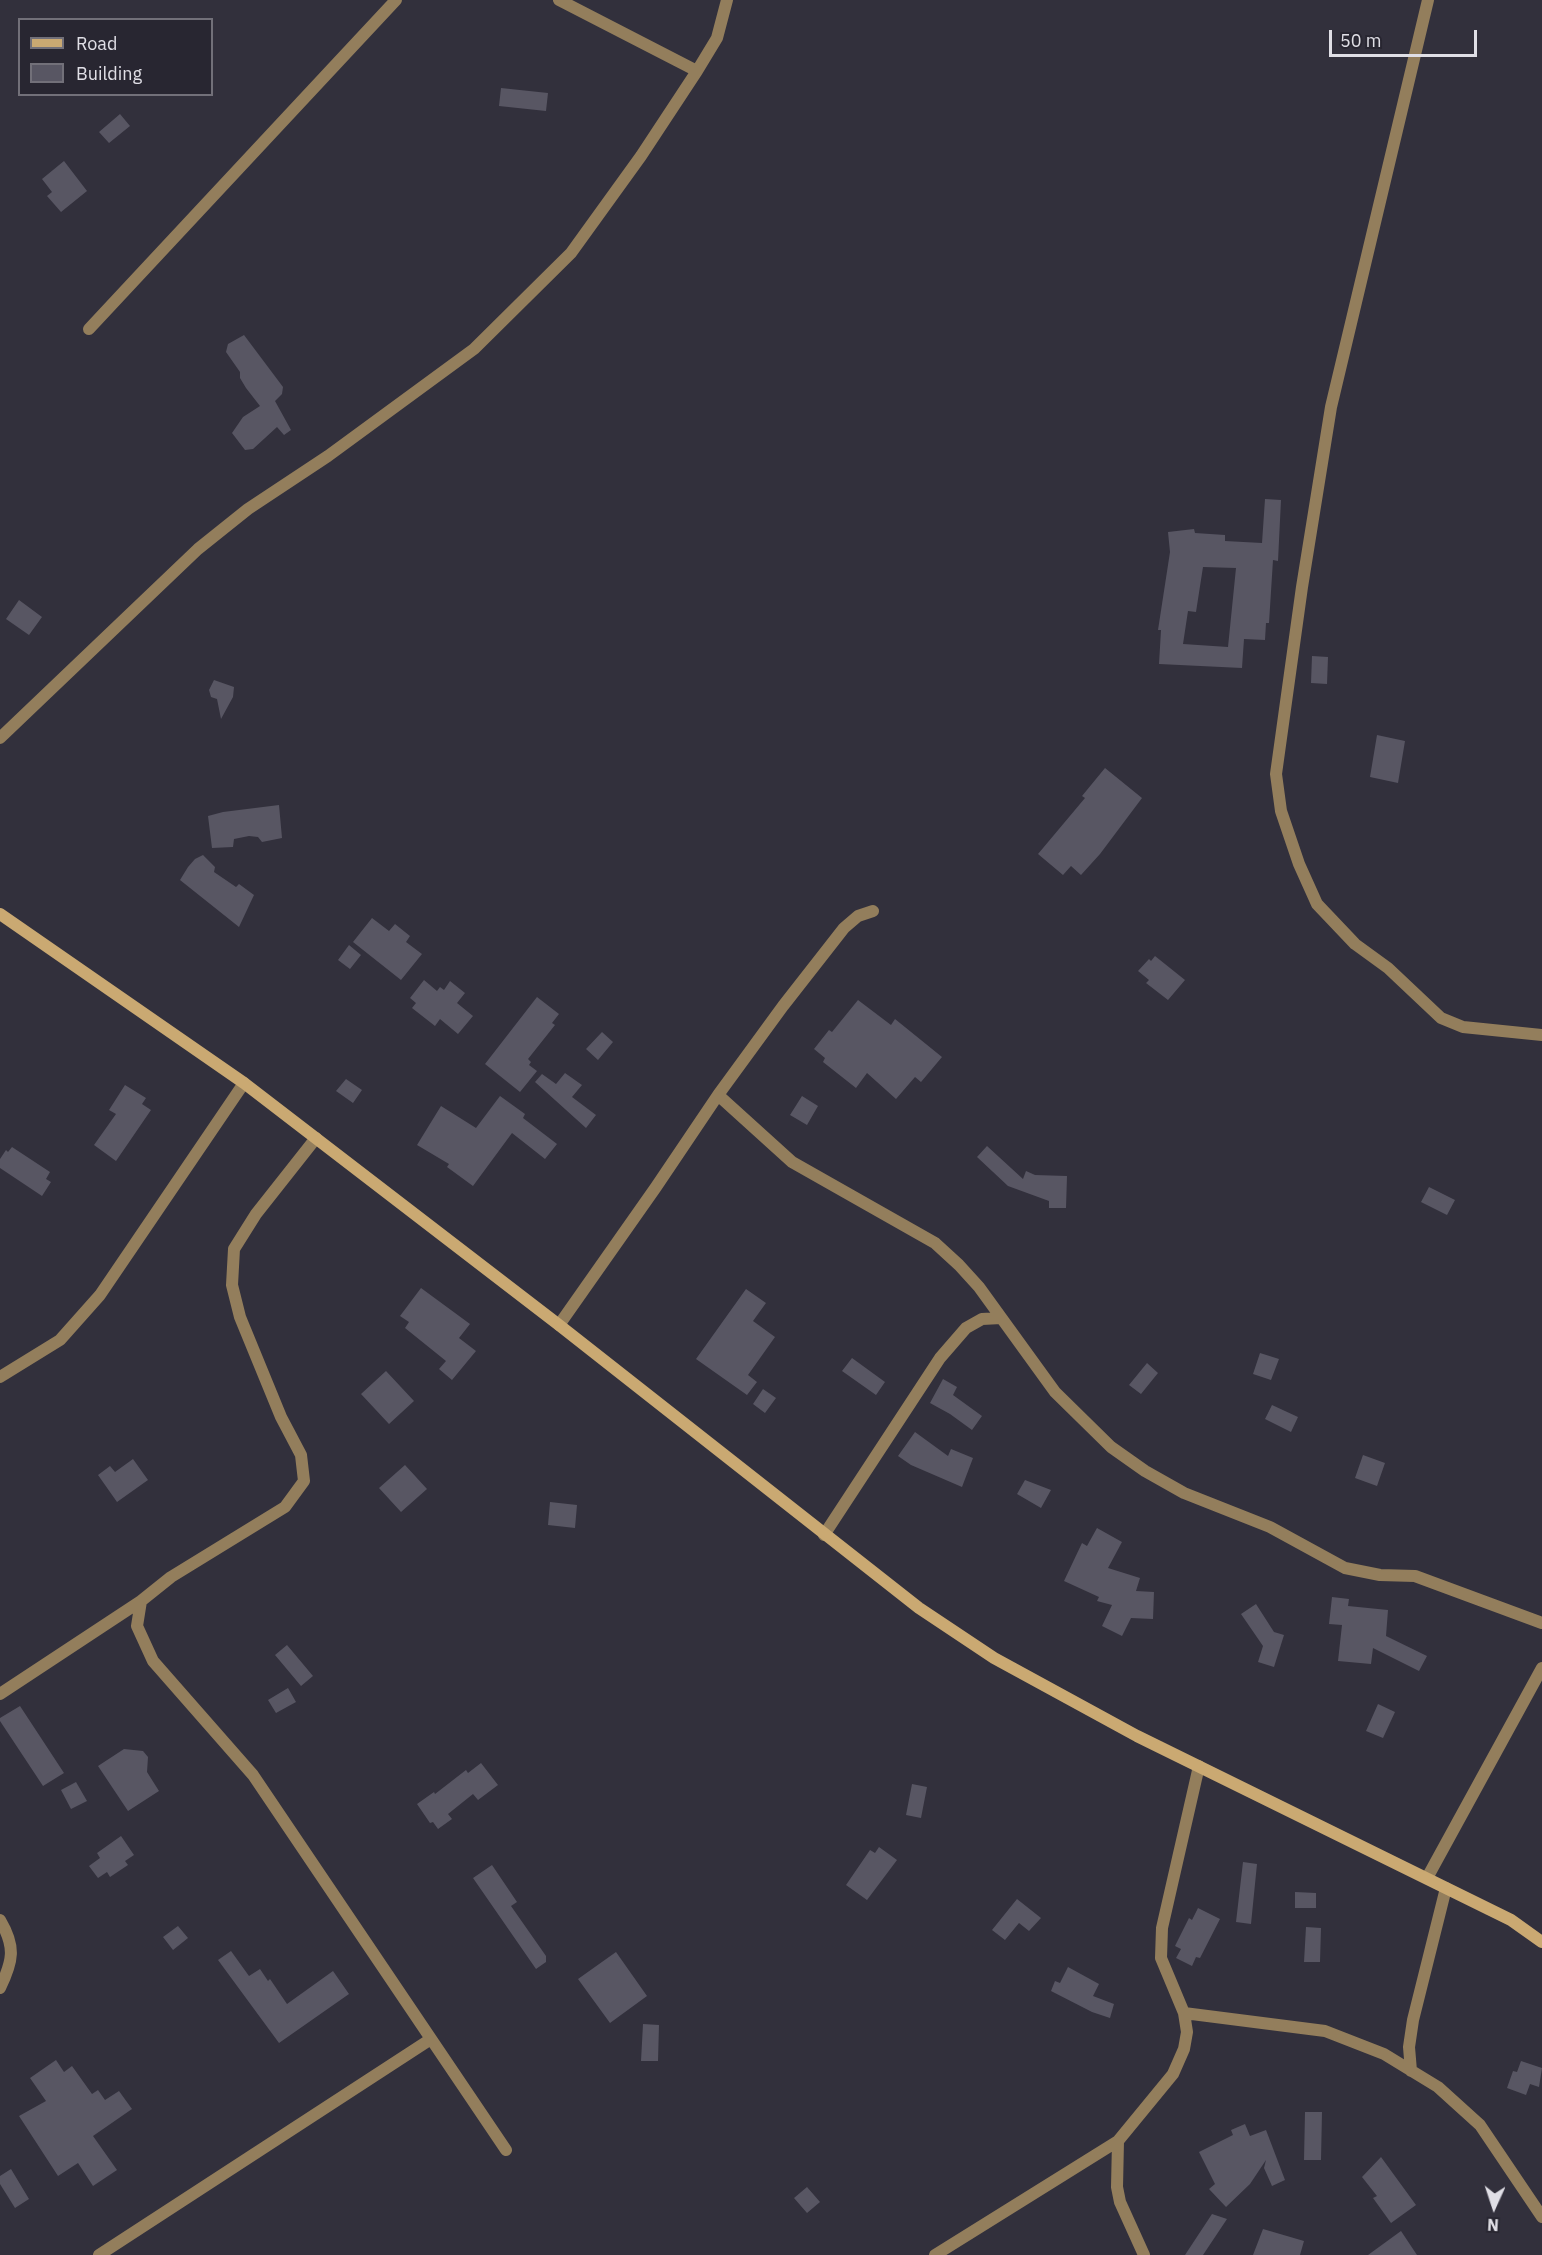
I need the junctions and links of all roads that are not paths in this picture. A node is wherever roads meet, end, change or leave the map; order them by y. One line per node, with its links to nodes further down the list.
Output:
1 (396, 0): 6 (street)
2 (559, 0): 5 (street)
3 (727, 0): 5 (street)
4 (1428, 0): 10 (street)
5 (697, 71): 7 (street)
6 (89, 329)
7 (0, 738)
8 (873, 911): 12 (street)
9 (0, 914): 11 (street)
10 (1542, 1035)
11 (244, 1083): 13 (street); 16 (street)
12 (718, 1095): 14 (street); 15 (street)
13 (316, 1138): 15 (street); 18 (street)
14 (1001, 1318): 17 (street); 19 (street)
15 (559, 1324): 17 (street)
16 (0, 1377)
17 (824, 1534): 22 (street)
18 (141, 1601): 21 (street); 29 (street)
19 (1542, 1623)
20 (1542, 1668): 23 (street)
21 (0, 1694)
22 (1199, 1766): 23 (street); 28 (street)
23 (1427, 1878): 24 (street)
24 (1446, 1887): 26 (street); 30 (street)
25 (0, 1920): 27 (street)
26 (1542, 1942)
27 (0, 1988)
28 (1184, 2013): 30 (street); 31 (street)
29 (431, 2039): 32 (street); 34 (street)
30 (1411, 2071): 33 (street)
31 (1118, 2141): 35 (street); 36 (street)
32 (506, 2150)
33 (1542, 2217)
34 (99, 2255)
35 (935, 2255)
36 (1144, 2255)

